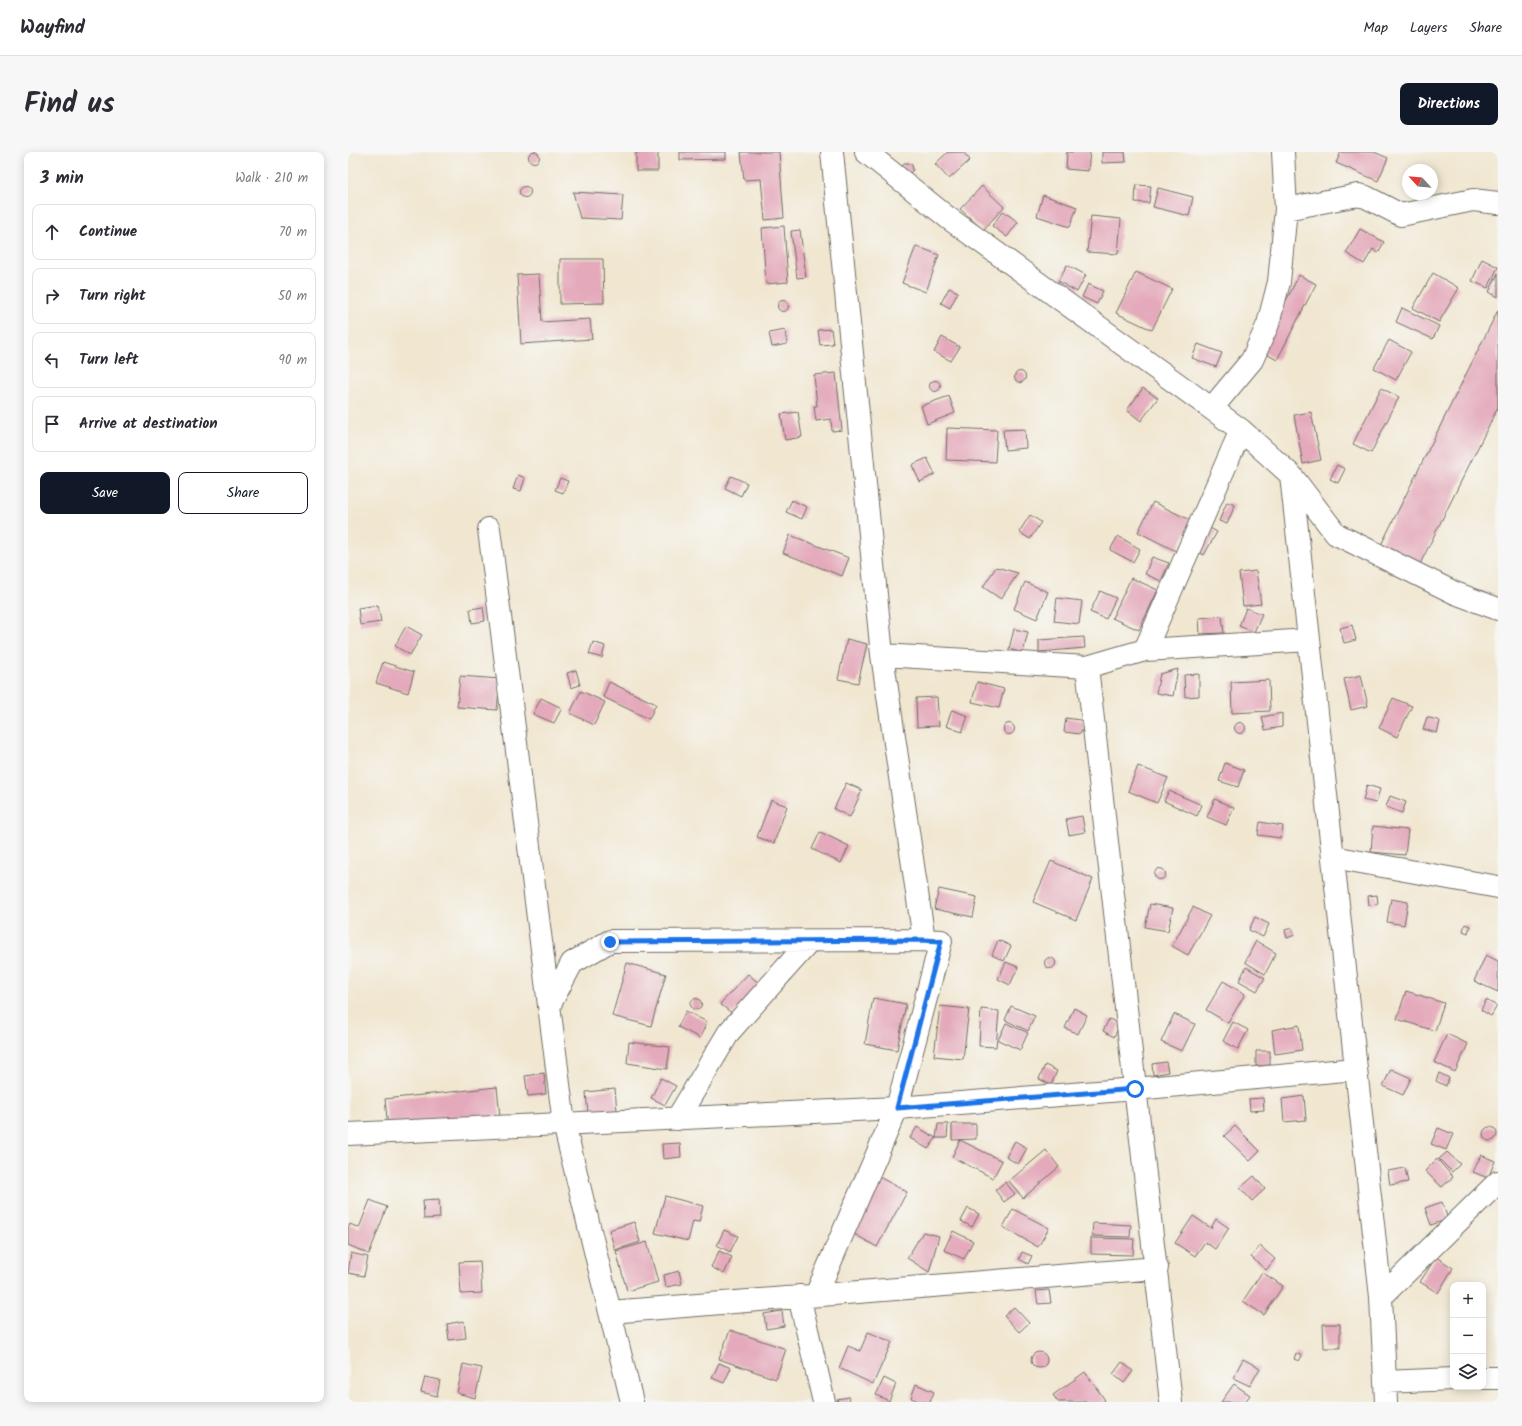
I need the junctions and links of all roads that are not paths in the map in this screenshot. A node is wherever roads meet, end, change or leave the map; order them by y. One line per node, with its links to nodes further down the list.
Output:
1 (832, 152): 13 (street)
2 (866, 152): 6 (street)
3 (1283, 152): 5 (street)
4 (1498, 203): 5 (street)
5 (1286, 209): 6 (street)
6 (1212, 408): 7 (street)
7 (1241, 430): 8 (street); 12 (street)
8 (1291, 475): 10 (street); 11 (street)
9 (489, 529): 19 (street)
10 (1498, 609)
11 (1309, 640): 12 (street); 15 (street)
12 (1145, 650): 14 (street)
13 (882, 655): 14 (street); 17 (street)
14 (1087, 667): 21 (street)
15 (1333, 857): 16 (street); 20 (street)
16 (1498, 887)
17 (924, 940): 18 (street); 22 (street)
18 (810, 941): 19 (street); 23 (street)
19 (549, 1006): 24 (street)
20 (1356, 1069): 21 (street); 29 (street)
21 (1135, 1089): 22 (street); 27 (street)
22 (897, 1108): 23 (street); 28 (street)
23 (677, 1119): 24 (street)
24 (564, 1124): 25 (street); 30 (street)
25 (348, 1134)
26 (1498, 1182): 29 (street)
27 (1157, 1268): 28 (street); 37 (street)
28 (808, 1296): 30 (street); 36 (street)
29 (1381, 1297): 34 (street)
30 (610, 1312): 35 (street)
31 (1486, 1378): 32 (street)
32 (1498, 1378)
33 (1450, 1380): 34 (street)
34 (1386, 1392)
35 (632, 1402)
36 (824, 1402)
37 (1172, 1402)

